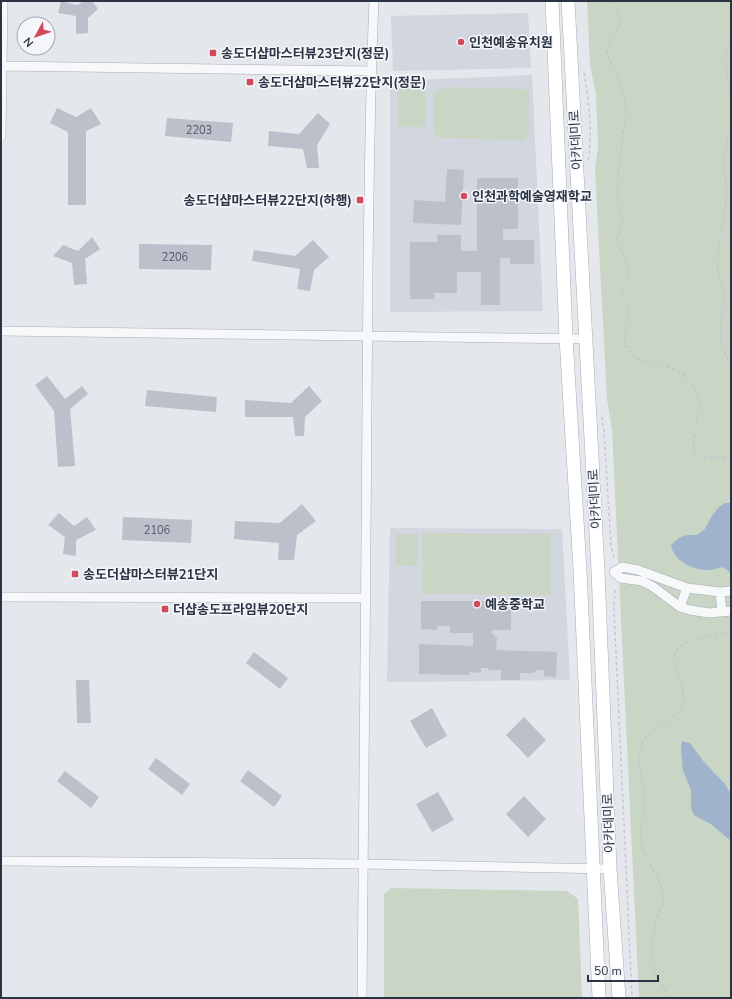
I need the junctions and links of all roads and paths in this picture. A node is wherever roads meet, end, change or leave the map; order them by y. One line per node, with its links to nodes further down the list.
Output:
1 (3, 1): 7 (street)
2 (374, 1): 8 (street)
3 (552, 1): 14 (main road, 아카데미로)
4 (568, 1): 15 (main road, 아카데미로)
5 (614, 1): 17 (path)
6 (731, 34): 9 (path)
7 (1, 66): 8 (street); 11 (street)
8 (371, 71): 13 (street)
9 (731, 104)
10 (731, 128): 16 (path)
11 (1, 137)
12 (1, 331): 13 (street)
13 (367, 336): 14 (street); 23 (street)
14 (566, 338): 15 (street); 29 (main road, 아카데미로)
15 (586, 338): 30 (main road, 아카데미로)
16 (731, 368)
17 (731, 457)
18 (687, 588): 21 (street); 24 (street); 24 (street)
19 (615, 590): 34 (path)
20 (731, 591): 21 (street)
21 (720, 592): 25 (street)
22 (1, 596): 23 (street)
23 (365, 598): 28 (street)
24 (680, 607): 25 (street)
25 (726, 611)
26 (731, 632): 35 (path)
27 (1, 862): 28 (street)
28 (364, 864): 29 (street); 31 (street)
29 (593, 869): 30 (street); 32 (main road, 아카데미로)
30 (610, 869): 33 (main road, 아카데미로)
31 (362, 998)
32 (599, 998)
33 (619, 998)
34 (632, 998)
35 (668, 998)

